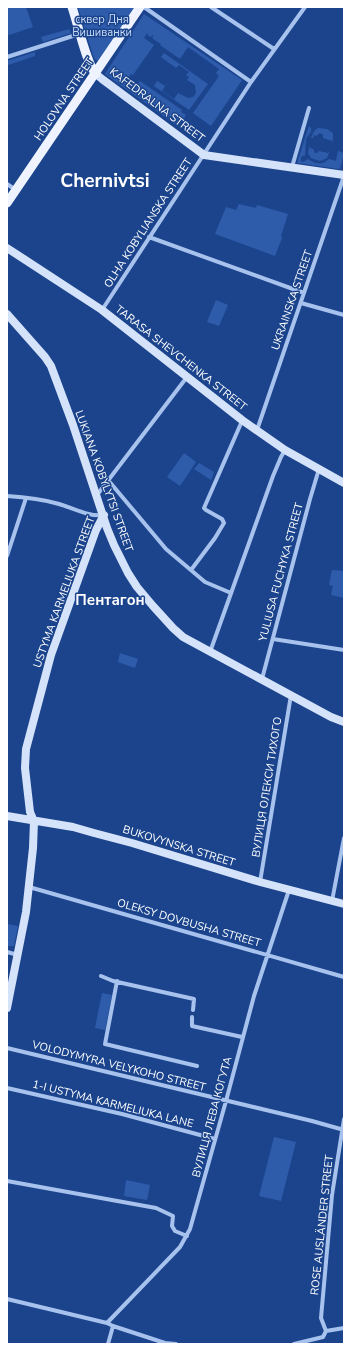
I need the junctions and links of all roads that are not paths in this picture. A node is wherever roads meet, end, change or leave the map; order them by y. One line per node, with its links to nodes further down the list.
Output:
1 (72, 7): 6 (main road, KAFEDRALNA STREET)
2 (140, 7): 9 (main road, HOLOVNA STREET)
3 (144, 7): 10 (street)
4 (211, 7): 7 (street)
5 (305, 7): 7 (street, OLHA KOBYLIANSKA STREET)
6 (81, 34): 8 (street); 9 (main road, KAFEDRALNA STREET)
7 (274, 49): 10 (street, OLHA KOBYLIANSKA STREET)
8 (7, 57)
9 (96, 74): 12 (street, KAFEDRALNA STREET); 16 (main road, HOLOVNA STREET)
10 (251, 82): 12 (street, OLHA KOBYLIANSKA STREET)
11 (309, 108): 13 (street)
12 (204, 155): 13 (street); 18 (street, OLHA KOBYLIANSKA STREET)
13 (292, 168): 14 (street)
14 (344, 176): 20 (street, UKRAINSKA STREET)
15 (7, 184): 16 (street)
16 (16, 190): 17 (main road, HOLOVNA STREET)
17 (7, 203)
18 (149, 237): 20 (street); 22 (street, OLHA KOBYLIANSKA STREET)
19 (7, 248): 22 (street, TARASA SHEVCHENKA STREET)
20 (304, 293): 21 (street, UKRAINSKA STREET)
21 (301, 303): 24 (street); 27 (street, UKRAINSKA STREET)
22 (102, 310): 25 (street, TARASA SHEVCHENKA STREET)
23 (7, 314): 32 (street, LUKIANA KOBYLYTSI STREET)
24 (344, 315)
25 (187, 376): 26 (street, TARASA SHEVCHENKA STREET); 30 (street)
26 (242, 420): 27 (street, TARASA SHEVCHENKA STREET); 37 (street)
27 (257, 430): 28 (street, TARASA SHEVCHENKA STREET)
28 (285, 450): 29 (street, TARASA SHEVCHENKA STREET); 38 (street)
29 (319, 469): 31 (street, TARASA SHEVCHENKA STREET); 39 (street, YULIUSA FUCHYKA STREET)
30 (108, 480): 32 (street); 37 (street)
31 (344, 483)
32 (96, 495): 35 (street, LUKIANA KOBYLYTSI STREET)
33 (7, 496): 34 (street)
34 (26, 498): 35 (street); 36 (street)
35 (104, 515): 41 (street, LUKIANA KOBYLYTSI STREET); 46 (street, USTYMA KARMELIUKA STREET)
36 (7, 556)
37 (191, 570): 38 (street)
38 (231, 593): 41 (street)
39 (273, 639): 40 (street); 42 (street, YULIUSA FUCHYKA STREET)
40 (344, 650)
41 (210, 653): 42 (street, LUKIANA KOBYLYTSI STREET)
42 (262, 680): 43 (street, LUKIANA KOBYLYTSI STREET)
43 (291, 696): 44 (street, LUKIANA KOBYLYTSI STREET); 48 (street, ВУЛИЦЯ ОЛЕКСИ ТИХОГО)
44 (344, 722)
45 (7, 816): 46 (street, BUKOVYNSKA STREET)
46 (34, 821): 48 (street, BUKOVYNSKA STREET); 49 (street, USTYMA KARMELIUKA STREET)
47 (344, 838): 51 (street)
48 (260, 882): 50 (street, BUKOVYNSKA STREET)
49 (29, 887): 54 (street, OLEKSY DOVBUSHA STREET); 55 (street, USTYMA KARMELIUKA STREET)
50 (289, 890): 51 (street, BUKOVYNSKA STREET); 54 (street, ВУЛИЦЯ ЛЕВА КОГУТА)
51 (332, 901): 52 (street, BUKOVYNSKA STREET)
52 (344, 904)
53 (7, 952): 55 (street)
54 (268, 954): 57 (street, OLEKSY DOVBUSHA STREET); 62 (street, ВУЛИЦЯ ЛЕВА КОГУТА)
55 (18, 955): 59 (street, USTYMA KARMELIUKA STREET)
56 (101, 976): 58 (street)
57 (344, 976)
58 (117, 981): 60 (street); 64 (street)
59 (7, 1008)
60 (193, 1010)
61 (192, 1017): 62 (street)
62 (242, 1037): 66 (street, ВУЛИЦЯ ЛЕВА КОГУТА)
63 (7, 1048): 66 (street, VOLODYMYRA VELYKOHO STREET)
64 (197, 1066)
65 (7, 1088): 69 (street, 1-I USTYMA KARMELIUKA LANE)
66 (226, 1101): 68 (street, VOLODYMYRA VELYKOHO STREET); 69 (street, ВУЛИЦЯ ЛЕВА КОГУТА)
67 (344, 1119): 68 (street, ROSE AUSLÄNDER STREET)
68 (343, 1130): 76 (street, ROSE AUSLÄNDER STREET)
69 (214, 1140): 71 (street, ВУЛИЦЯ ЛЕВА КОГУТА)
70 (7, 1181): 71 (street)
71 (187, 1236): 73 (street, ВУЛИЦЯ ЛЕВА КОГУТА)
72 (7, 1299): 73 (street)
73 (107, 1323): 74 (street)
74 (114, 1326): 77 (street); 78 (street)
75 (344, 1328): 76 (street)
76 (326, 1331): 79 (street)
77 (108, 1344)
78 (176, 1344)
79 (294, 1344)

